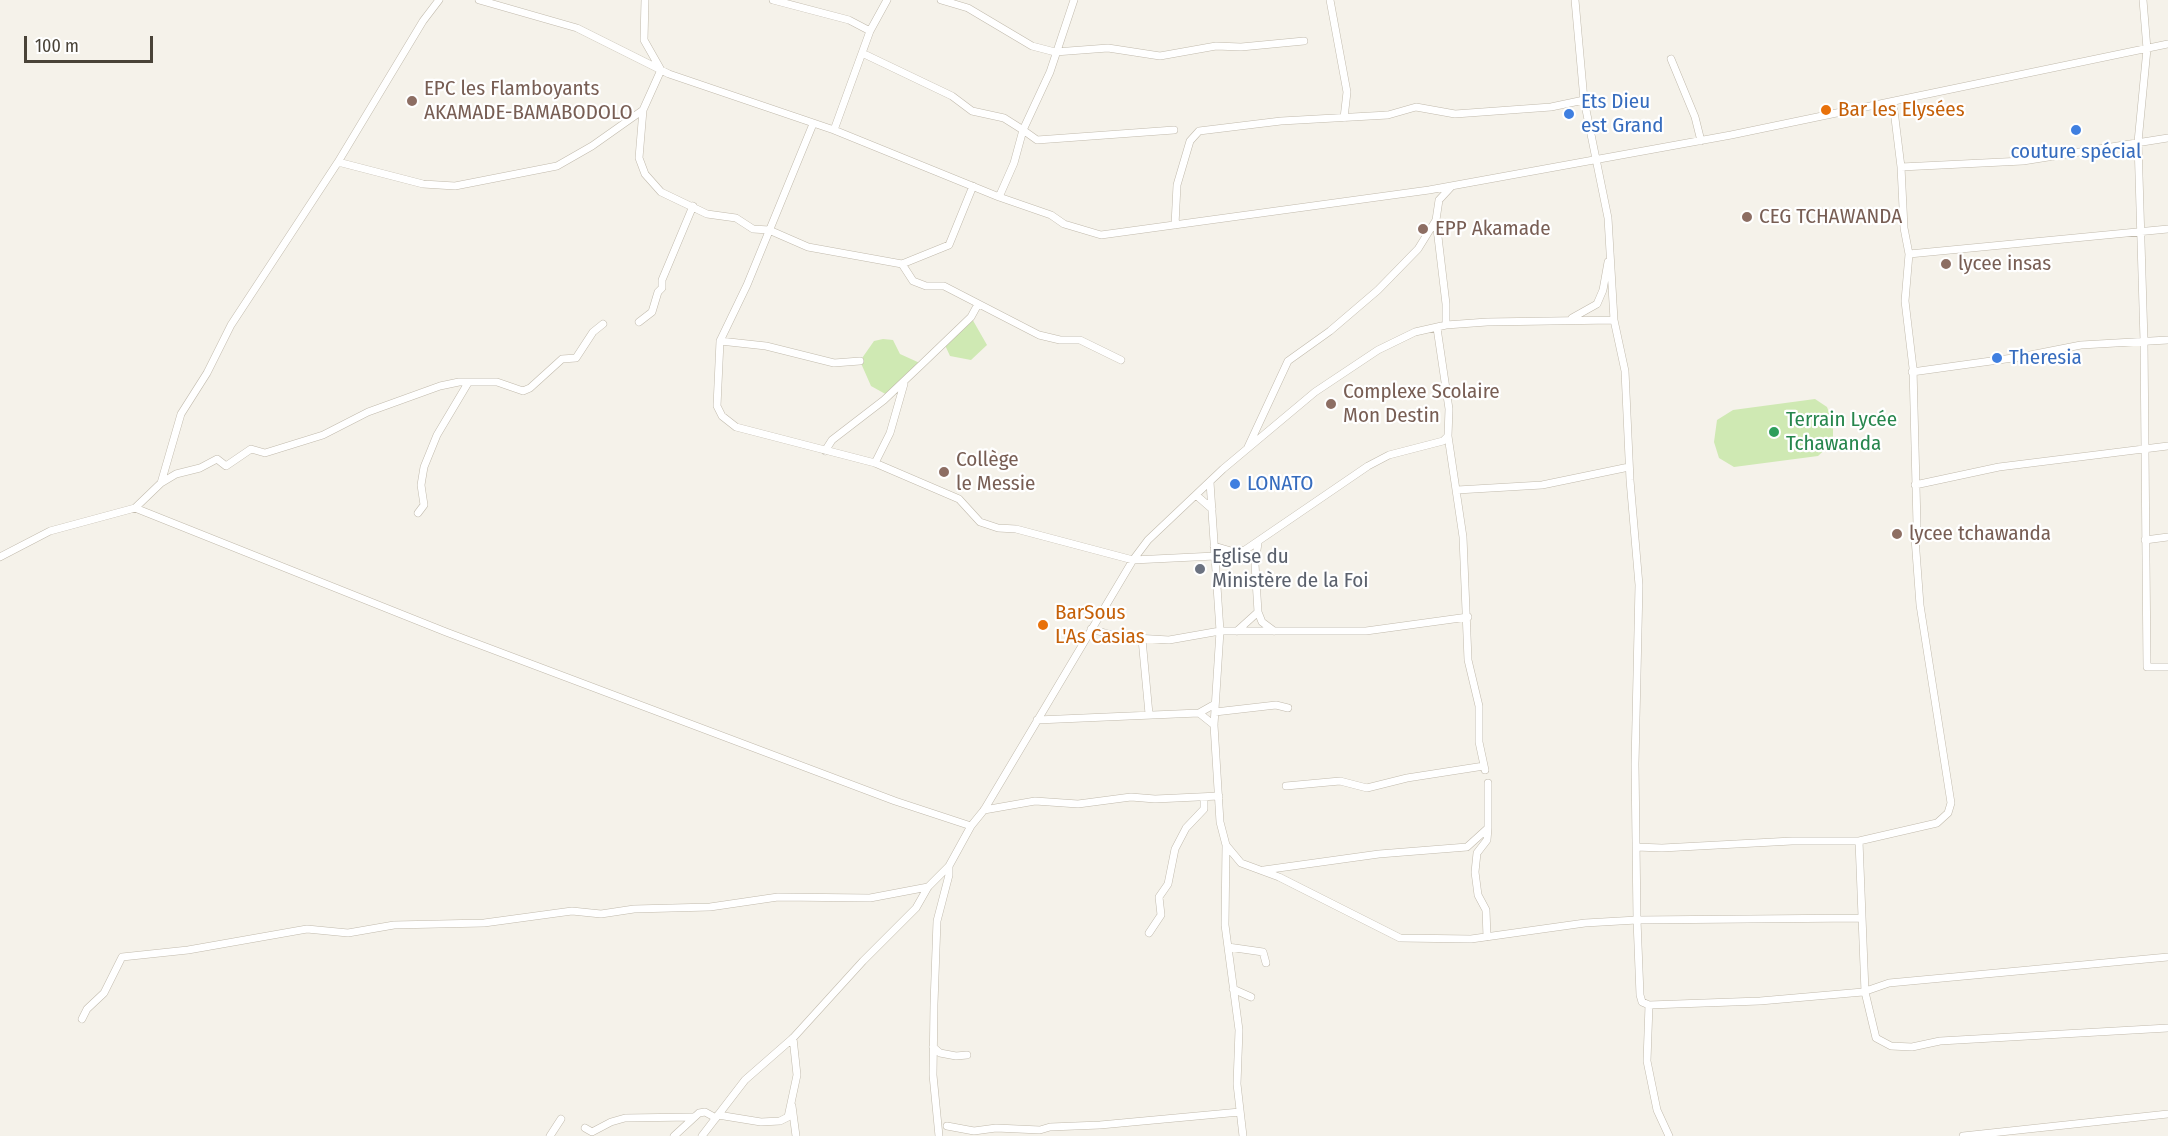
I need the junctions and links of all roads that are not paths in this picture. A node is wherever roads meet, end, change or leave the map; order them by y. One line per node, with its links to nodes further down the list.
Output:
1 (439, 0): 31 (street)
2 (479, 0): 18 (street)
3 (645, 0): 18 (street)
4 (773, 0): 11 (street)
5 (887, 0): 11 (street)
6 (941, 0): 15 (street)
7 (1074, 0): 15 (street)
8 (1330, 0): 22 (street)
9 (1575, 0): 19 (street)
10 (2143, 0): 14 (street)
11 (870, 31): 16 (street)
12 (1304, 41): 15 (street)
13 (2168, 44): 14 (street)
14 (2147, 49): 20 (street); 29 (street)
15 (1055, 52): 25 (street)
16 (862, 54): 24 (street); 25 (street)
17 (1671, 59): 28 (street)
18 (661, 70): 21 (street); 23 (street)
19 (1584, 100): 22 (street); 30 (street)
20 (1893, 102): 28 (street); 32 (street)
21 (643, 110): 31 (street); 36 (street)
22 (1344, 118): 38 (street)
23 (813, 124): 24 (street); 40 (street)
24 (834, 130): 33 (street)
25 (1023, 130): 26 (street); 35 (street)
26 (1174, 130)
27 (2168, 138): 29 (street)
28 (1701, 141): 30 (street)
29 (2138, 142): 32 (street); 41 (street)
30 (1598, 160): 34 (street); 43 (street)
31 (338, 162): 68 (street)
32 (1901, 167): 42 (street)
33 (973, 186): 35 (street); 44 (street)
34 (1452, 186): 37 (street); 38 (street)
35 (999, 198): 38 (street)
36 (693, 206): 40 (street); 48 (street)
37 (1436, 220): 50 (street); 63 (street)
38 (1175, 225)
39 (2168, 229): 41 (street)
40 (770, 230): 44 (street); 53 (street)
41 (2139, 232): 42 (street); 54 (street)
42 (1909, 254): 57 (street)
43 (1609, 260): 46 (street); 47 (street)
44 (902, 264): 45 (street)
45 (977, 306): 55 (street); 58 (street)
46 (1563, 320): 47 (street); 50 (street)
47 (1614, 320): 66 (street)
48 (639, 322)
49 (603, 324): 59 (street)
50 (1446, 325): 51 (street)
51 (1437, 328): 60 (street); 63 (street)
52 (2168, 340): 54 (street)
53 (720, 341): 56 (street); 64 (street)
54 (2144, 341): 57 (street); 62 (street)
55 (1121, 360)
56 (860, 361)
57 (1912, 372): 69 (street)
58 (904, 382): 64 (street); 65 (street)
59 (468, 383): 68 (street); 74 (street)
60 (1448, 436): 70 (street); 77 (street)
61 (2168, 446): 62 (street)
62 (2143, 448): 69 (street); 76 (street)
63 (1246, 449): 67 (street)
64 (825, 451): 65 (street)
65 (875, 463): 81 (street)
66 (1629, 467): 70 (street); 105 (street)
67 (1210, 482): 71 (street); 73 (street)
68 (161, 483): 72 (street)
69 (1915, 485): 103 (street)
70 (1457, 490): 83 (street)
71 (1196, 495): 73 (street); 81 (street)
72 (135, 508): 80 (street); 101 (street)
73 (1212, 509): 78 (street)
74 (418, 513)
75 (2168, 537): 76 (street)
76 (2145, 540): 89 (street)
77 (1258, 543): 78 (street); 82 (street)
78 (1214, 546): 79 (street)
79 (1215, 556): 81 (street); 87 (street)
80 (0, 557)
81 (1133, 560): 84 (street)
82 (1258, 612): 85 (street); 86 (street)
83 (1468, 617): 86 (street); 97 (street)
84 (1091, 629): 88 (street); 94 (street)
85 (1237, 631): 86 (street); 87 (street)
86 (1274, 631)
87 (1220, 632): 88 (street); 90 (street)
88 (1142, 639): 93 (street)
89 (2168, 667)
90 (1215, 708): 91 (street); 92 (street); 95 (street)
91 (1288, 708)
92 (1199, 713): 93 (street); 95 (street)
93 (1149, 714): 94 (street)
94 (1037, 720): 100 (street)
95 (1214, 725): 98 (street)
96 (1488, 783): 102 (street)
97 (1286, 786)
98 (1219, 796): 99 (street); 104 (street)
99 (1204, 797): 100 (street); 111 (street)
100 (984, 810): 101 (street)
101 (971, 826): 106 (street)
102 (1488, 828): 107 (street); 112 (street)
103 (1859, 841): 105 (street); 109 (street)
104 (1226, 845): 107 (street); 113 (street)
105 (1636, 847): 110 (street)
106 (949, 866): 108 (street); 123 (street)
107 (1264, 870): 112 (street)
108 (927, 887): 120 (street); 122 (street)
109 (1861, 918): 110 (street); 117 (street)
110 (1637, 920): 112 (street); 119 (street)
111 (1149, 933)
112 (1486, 937)
113 (1228, 947): 115 (street); 116 (street)
114 (2168, 957): 117 (street)
115 (1266, 963)
116 (1233, 989): 118 (street); 126 (street)
117 (1865, 992): 119 (street); 121 (street)
118 (1251, 997)
119 (1649, 1005): 139 (street)
120 (82, 1019)
121 (2168, 1028)
122 (793, 1038): 125 (street); 128 (street)
123 (933, 1047): 124 (street); 137 (street)
124 (967, 1054)
125 (792, 1106): 128 (street); 136 (street)
126 (1240, 1112): 131 (street); 138 (street)
127 (2168, 1114): 140 (street)
128 (717, 1116): 129 (street); 135 (street)
129 (693, 1117): 132 (street); 134 (street)
130 (561, 1119): 133 (street)
131 (947, 1126)
132 (585, 1128)
133 (550, 1136)
134 (674, 1136)
135 (702, 1136)
136 (795, 1136)
137 (939, 1136)
138 (1243, 1136)
139 (1670, 1136)
140 (1963, 1136)

